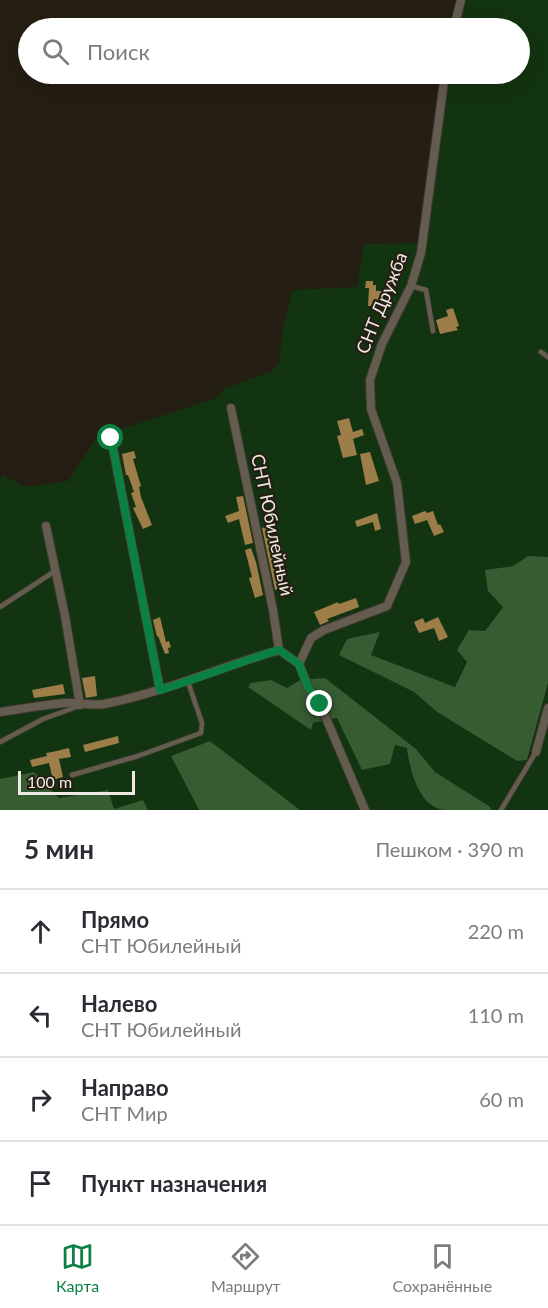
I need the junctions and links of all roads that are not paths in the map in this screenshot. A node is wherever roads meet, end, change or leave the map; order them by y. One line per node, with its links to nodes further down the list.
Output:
1 (461, 0): 2 (street)
2 (456, 18)
3 (444, 84): 4 (street, СНТ Дружба)
4 (411, 286): 5 (lane); 14 (street, СНТ Дружба)
5 (433, 331)
6 (541, 352): 7 (lane)
7 (548, 357)
8 (231, 408): 13 (street, СНТ Юбилейный)
9 (111, 438): 16 (street)
10 (46, 526): 11 (street)
11 (55, 571): 12 (lane); 17 (street)
12 (0, 607)
13 (279, 650): 14 (street); 15 (street)
14 (299, 664): 23 (street)
15 (188, 682): 16 (street); 22 (lane)
16 (160, 690): 17 (street)
17 (80, 705): 19 (street); 20 (lane)
18 (548, 708): 21 (street)
19 (0, 712)
20 (0, 742)
21 (536, 752): 24 (lane)
22 (72, 775)
23 (365, 810)
24 (501, 810)

